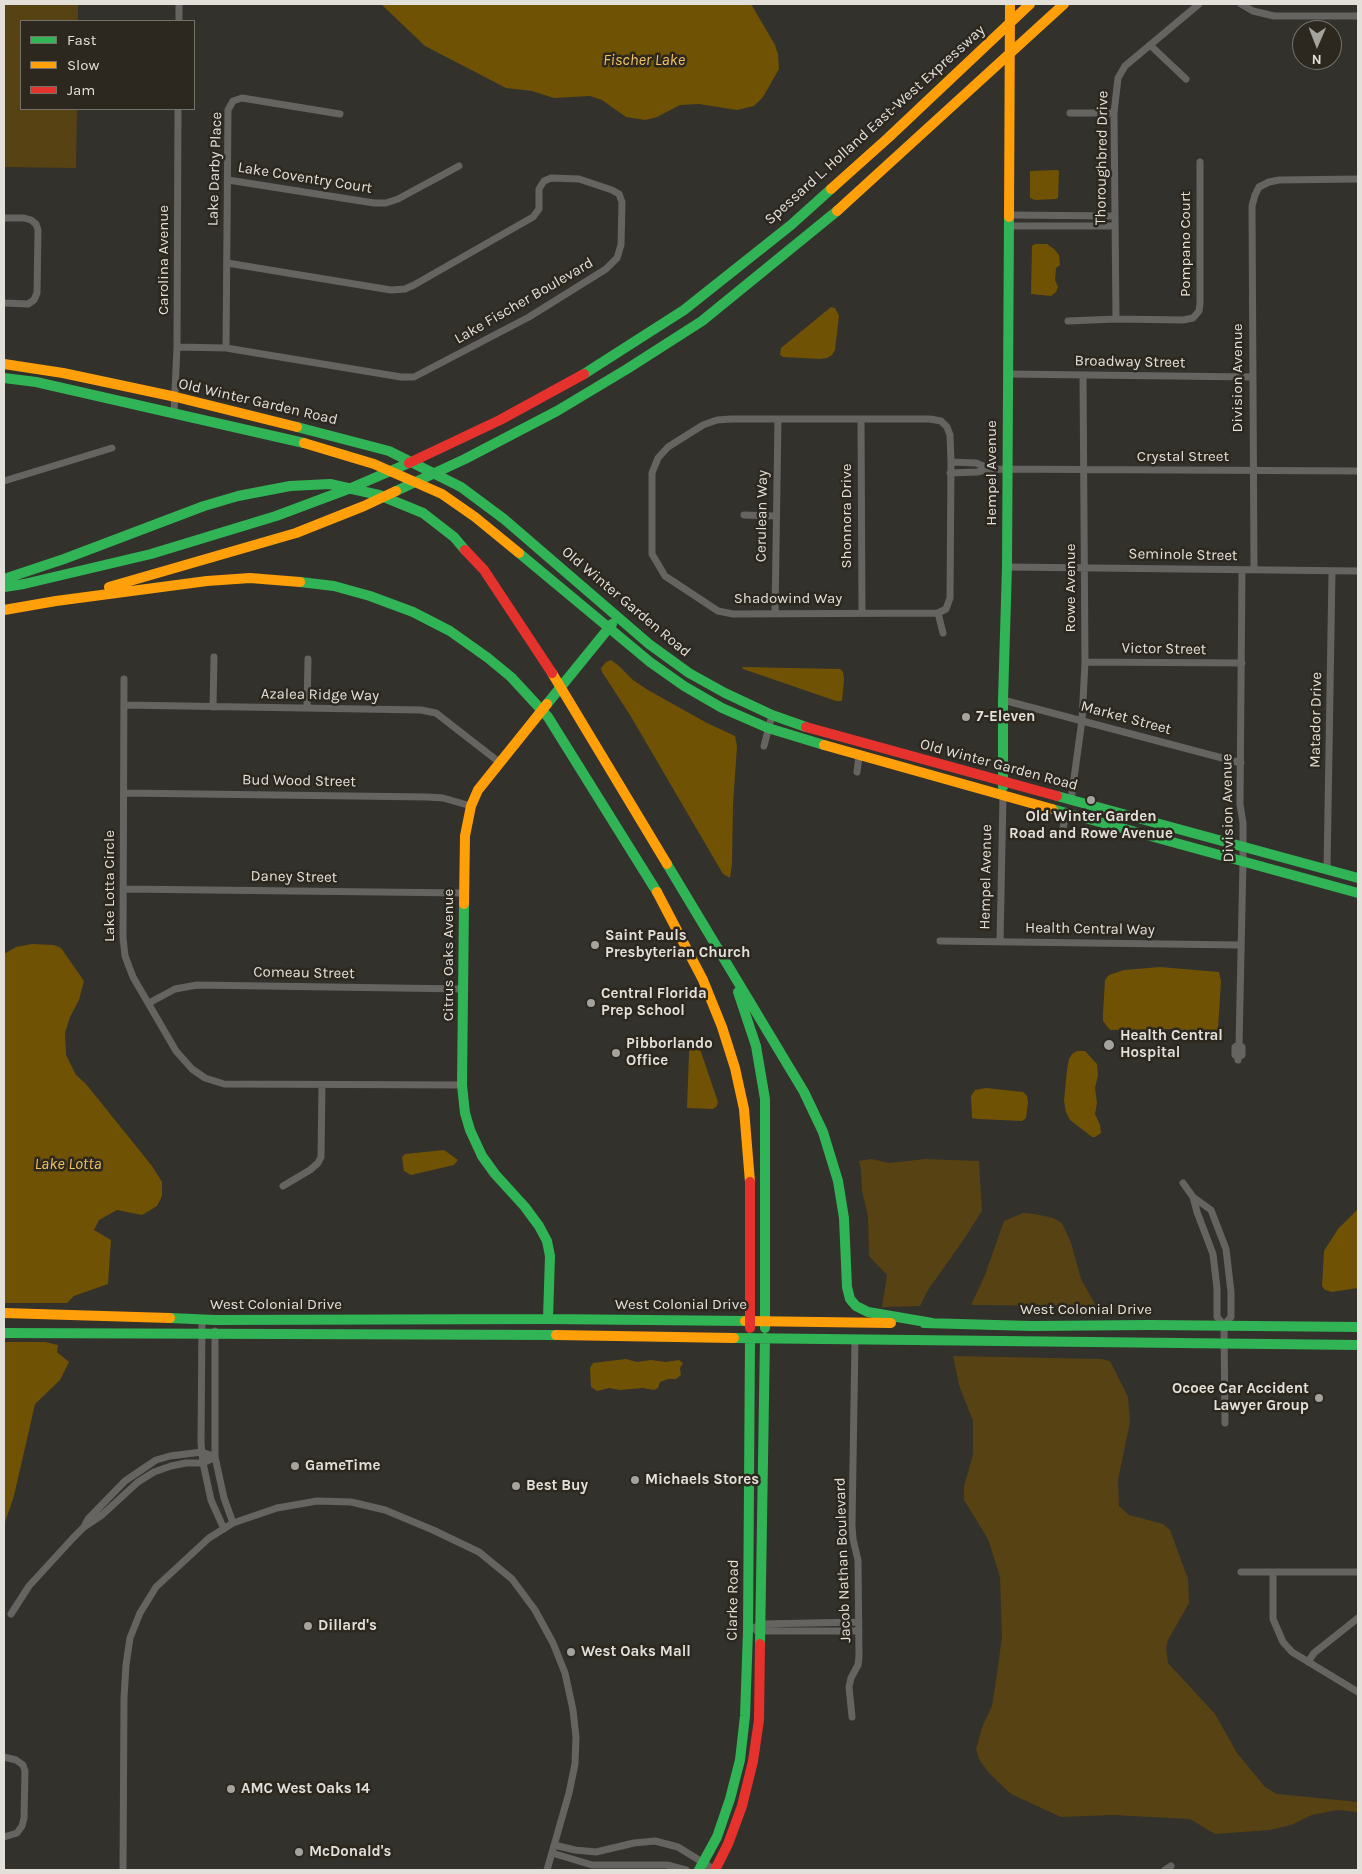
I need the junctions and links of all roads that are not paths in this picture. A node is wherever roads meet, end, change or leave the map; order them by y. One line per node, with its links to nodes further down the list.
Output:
1 (179, 4): 8 (street)
2 (1030, 4): 56 (main road, Spessard L. Holland East-West Expressway)
3 (1064, 4): 57 (main road)
4 (1199, 4): 9 (street, Thoroughbred Drive)
5 (1241, 4): 7 (street)
6 (1010, 5): 21 (main road, Hempel Avenue)
7 (1358, 16)
8 (179, 20)
9 (1150, 45): 10 (street); 13 (street, Thoroughbred Drive)
10 (1186, 79)
11 (178, 110): 27 (street, Carolina Avenue)
12 (1070, 113): 13 (street)
13 (1114, 113): 19 (street, Thoroughbred Drive)
14 (340, 114): 17 (street, Lake Darby Place)
15 (1200, 162): 25 (street, Pompano Court)
16 (459, 166): 17 (street, Lake Coventry Court)
17 (228, 180): 23 (street, Lake Darby Place)
18 (1358, 180): 32 (street, Division Avenue)
19 (1115, 216): 21 (street); 22 (street, Thoroughbred Drive)
20 (4, 218): 24 (street)
21 (1009, 221): 22 (street); 30 (main road, Hempel Avenue)
22 (1114, 226): 25 (street, Thoroughbred Drive)
23 (227, 263): 28 (street, Lake Darby Place); 28 (street, Lake Fischer Boulevard)
24 (4, 303)
25 (1116, 319): 26 (street, Pompano Court)
26 (1068, 321)
27 (177, 347): 28 (street, Lake Fischer Boulevard); 34 (street, Carolina Avenue)
28 (226, 348)
29 (4, 364): 34 (main road, Old Winter Garden Road)
30 (1008, 374): 31 (street, Broadway Street); 41 (main road, Hempel Avenue)
31 (1083, 375): 32 (street, Broadway Street); 42 (street, Rowe Avenue)
32 (1252, 377): 43 (street, Division Avenue)
33 (4, 378): 35 (main road, Old Winter Garden Road)
34 (176, 397): 35 (street, Carolina Avenue); 62 (main road, Old Winter Garden Road)
35 (174, 412): 63 (main road, Old Winter Garden Road)
36 (778, 419): 37 (street, Shadowind Way); 48 (street, Cerulean Way); 61 (street, Shadowind Way)
37 (861, 419): 39 (street, Shadowind Way); 59 (street, Shonnora Drive)
38 (112, 448): 46 (street)
39 (951, 462): 40 (street); 45 (street, Shadowind Way)
40 (991, 469): 41 (street); 45 (street)
41 (1007, 469): 42 (street, Crystal Street); 49 (main road, Hempel Avenue)
42 (1084, 470): 43 (street, Crystal Street); 50 (street, Rowe Avenue)
43 (1252, 471): 44 (street, Crystal Street); 52 (street, Division Avenue)
44 (1358, 471)
45 (950, 473): 60 (street, Shadowind Way)
46 (4, 481)
47 (744, 515): 48 (street)
48 (776, 516): 61 (street, Cerulean Way)
49 (1007, 568): 50 (street, Seminole Street); 70 (main road, Hempel Avenue)
50 (1084, 568): 51 (street, Seminole Street); 67 (street, Rowe Avenue)
51 (1242, 570): 52 (street, Seminole Street); 68 (street, Division Avenue)
52 (1254, 570): 53 (street, Seminole Street)
53 (1332, 571): 54 (street, Seminole Street); 91 (street, Matador Drive)
54 (1358, 571)
55 (4, 579): 99 (main road)
56 (4, 587)
57 (56, 600): 58 (main road); 113 (main road, Clarke Road)
58 (4, 610)
59 (862, 613): 60 (street, Shadowind Way); 61 (street, Shadowind Way)
60 (938, 613): 64 (street)
61 (775, 614)
62 (618, 618): 63 (main road, Citrus Oaks Avenue); 74 (main road, Old Winter Garden Road)
63 (609, 628): 76 (main road, Old Winter Garden Road); 79 (main road, Citrus Oaks Avenue)
64 (944, 633)
65 (214, 657): 72 (street)
66 (308, 659): 73 (street)
67 (1085, 662): 68 (street, Victor Street); 75 (street, Rowe Avenue)
68 (1242, 663): 80 (street, Division Avenue)
69 (124, 679): 71 (street, Lake Lotta Circle)
70 (1003, 700): 75 (street, Market Street); 82 (main road, Hempel Avenue)
71 (124, 705): 72 (street, Azalea Ridge Way); 83 (street, Lake Lotta Circle)
72 (212, 707): 73 (street, Azalea Ridge Way)
73 (307, 708): 79 (street, Azalea Ridge Way)
74 (772, 716): 76 (street); 82 (main road, Old Winter Garden Road)
75 (1082, 720): 80 (street, Market Street); 85 (street, Rowe Avenue)
76 (768, 728): 77 (street); 78 (main road, Old Winter Garden Road)
77 (764, 746)
78 (859, 756): 81 (street); 84 (main road, Old Winter Garden Road)
79 (499, 762): 86 (main road, Citrus Oaks Avenue)
80 (1241, 763): 89 (street, Division Avenue)
81 (856, 772)
82 (1003, 782): 84 (main road, Hempel Avenue); 85 (main road, Old Winter Garden Road)
83 (124, 793): 86 (street, Bud Wood Street); 93 (street, Lake Lotta Circle)
84 (1003, 796): 87 (main road, Old Winter Garden Road); 97 (street, Hempel Avenue)
85 (1071, 800): 89 (main road, Old Winter Garden Road)
86 (471, 806): 94 (main road, Citrus Oaks Avenue)
87 (1067, 813): 88 (street); 90 (main road, Old Winter Garden Road)
88 (1062, 831)
89 (1242, 847): 90 (street, Division Avenue); 91 (main road, Old Winter Garden Road)
90 (1242, 861): 95 (main road, Old Winter Garden Road); 98 (street, Division Avenue)
91 (1327, 870): 92 (main road, Old Winter Garden Road)
92 (1358, 878)
93 (123, 889): 94 (street, Daney Street); 101 (street, Lake Lotta Circle)
94 (464, 893): 100 (main road, Citrus Oaks Avenue)
95 (1358, 893)
96 (940, 941): 97 (street, Health Central Way)
97 (1000, 942): 98 (street, Health Central Way)
98 (1240, 945): 102 (street, Division Avenue)
99 (726, 964): 114 (main road, Clarke Road); 115 (main road)
100 (463, 989): 101 (street, Comeau Street); 104 (main road, Citrus Oaks Avenue)
101 (149, 1003): 103 (street, Lake Lotta Circle)
102 (1238, 1058)
103 (322, 1085): 104 (street, Lake Lotta Circle); 106 (street)
104 (462, 1085): 110 (main road, Citrus Oaks Avenue)
105 (1183, 1183): 107 (street)
106 (283, 1186)
107 (1193, 1197): 116 (street); 116 (street)
108 (4, 1313): 109 (main road, West Colonial Drive)
109 (202, 1319): 111 (main road, West Colonial Drive); 120 (street)
110 (548, 1319): 111 (main road, West Colonial Drive); 112 (main road, West Colonial Drive); 122 (main road)
111 (215, 1320): 119 (street)
112 (577, 1320): 113 (main road, West Colonial Drive); 121 (main road)
113 (750, 1321): 114 (main road, West Colonial Drive); 123 (main road, Clarke Road)
114 (764, 1321): 115 (main road, West Colonial Drive); 124 (main road, Clarke Road)
115 (932, 1323): 116 (main road, West Colonial Drive)
116 (1224, 1325): 117 (main road, West Colonial Drive); 126 (street)
117 (1358, 1327)
118 (4, 1333): 120 (main road, West Colonial Drive)
119 (215, 1333): 120 (main road, West Colonial Drive); 122 (main road, West Colonial Drive); 130 (street)
120 (202, 1334): 129 (street)
121 (550, 1334): 122 (main road, West Colonial Drive); 123 (main road, West Colonial Drive)
122 (524, 1335)
123 (750, 1338): 124 (main road, West Colonial Drive); 142 (main road, Clarke Road)
124 (765, 1338): 125 (main road, West Colonial Drive); 141 (main road, Clarke Road)
125 (855, 1340): 126 (main road, West Colonial Drive); 140 (street, Jacob Nathan Boulevard)
126 (1224, 1343): 127 (main road, West Colonial Drive); 128 (street)
127 (1358, 1345)
128 (1225, 1423)
129 (202, 1452): 130 (street); 131 (street); 133 (street)
130 (215, 1457): 131 (street); 132 (street)
131 (203, 1463): 133 (street); 134 (street)
132 (233, 1523): 134 (street); 149 (street)
133 (84, 1527): 138 (street)
134 (224, 1529): 151 (street)
135 (1240, 1572): 136 (street)
136 (1273, 1572): 137 (street); 144 (street)
137 (1358, 1572)
138 (11, 1614)
139 (1358, 1618): 144 (street)
140 (859, 1622): 141 (street); 143 (street, Jacob Nathan Boulevard)
141 (761, 1627): 142 (street); 143 (street); 154 (main road, Clarke Road)
142 (748, 1631): 150 (main road, Clarke Road)
143 (859, 1631): 146 (street, Jacob Nathan Boulevard)
144 (1308, 1662): 145 (street)
145 (1358, 1692)
146 (852, 1717)
147 (4, 1757): 148 (street)
148 (4, 1837)
149 (553, 1849): 150 (street); 152 (street); 153 (street)
150 (702, 1867): 154 (street)
151 (123, 1870)
152 (547, 1870)
153 (686, 1870)
154 (715, 1870)

